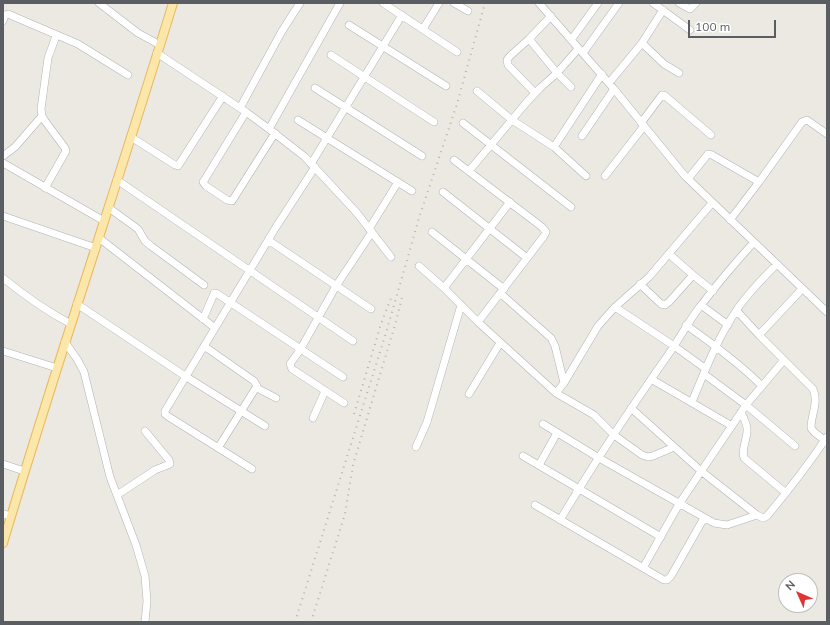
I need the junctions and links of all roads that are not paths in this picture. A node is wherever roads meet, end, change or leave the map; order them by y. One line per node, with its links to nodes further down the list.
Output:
1 (99, 3): 27 (street)
2 (173, 3): 27 (main road)
3 (300, 3): 45 (street)
4 (340, 3): 52 (street)
5 (384, 3): 16 (street)
6 (438, 3): 20 (street)
7 (454, 3): 15 (street)
8 (539, 3): 17 (street)
9 (598, 3): 24 (street)
10 (619, 3): 28 (street)
11 (653, 3): 14 (street)
12 (679, 3): 13 (street)
13 (696, 3)
14 (663, 10): 21 (street); 25 (street)
15 (468, 11)
16 (402, 15): 20 (street); 26 (street)
17 (551, 16): 23 (street); 24 (street)
18 (3, 21): 22 (street)
19 (349, 25): 26 (street)
20 (423, 29): 29 (street)
21 (690, 30)
22 (56, 36): 34 (street); 46 (street)
23 (529, 39): 31 (street); 42 (street)
24 (571, 40): 28 (street)
25 (642, 43): 32 (street); 36 (street)
26 (383, 46): 35 (street); 37 (street)
27 (158, 49): 43 (street); 56 (main road)
28 (581, 51): 31 (street); 33 (street)
29 (457, 52)
30 (331, 55): 35 (street)
31 (557, 73): 38 (street); 42 (street)
32 (679, 73)
33 (602, 74): 36 (street); 59 (street)
34 (128, 75)
35 (364, 76): 44 (street); 49 (street)
36 (609, 83): 40 (street)
37 (446, 86)
38 (571, 87)
39 (315, 88): 44 (street)
40 (614, 89): 51 (street); 55 (street)
41 (477, 91): 48 (street)
42 (535, 93): 48 (street)
43 (223, 96): 45 (street); 56 (street)
44 (345, 107): 57 (street); 61 (street)
45 (243, 110): 52 (street); 52 (street)
46 (42, 116): 60 (street); 72 (street)
47 (298, 120): 57 (street)
48 (512, 120): 58 (street); 59 (street)
49 (434, 122)
50 (463, 122): 58 (street)
51 (643, 125): 54 (street); 67 (street); 68 (street)
52 (272, 131): 64 (street)
53 (827, 134): 71 (street)
54 (710, 135)
55 (582, 136)
56 (131, 137): 69 (main road)
57 (327, 138): 64 (street); 70 (street)
58 (491, 144): 65 (street); 77 (street)
59 (554, 147): 66 (street)
60 (3, 156)
61 (422, 156)
62 (454, 160): 65 (street)
63 (3, 163): 72 (street)
64 (313, 166): 83 (street); 86 (street)
65 (469, 171): 75 (street)
66 (586, 176)
67 (605, 176)
68 (688, 179): 71 (street); 76 (street)
69 (117, 180): 78 (main road); 95 (street)
70 (398, 182): 73 (street); 83 (street)
71 (759, 182): 80 (street)
72 (45, 188): 81 (street)
73 (412, 191)
74 (443, 192): 82 (street)
75 (510, 202): 82 (street); 91 (street)
76 (712, 203): 80 (street); 89 (street)
77 (571, 207)
78 (109, 208): 81 (main road); 99 (street)
79 (3, 216): 88 (street)
80 (730, 220): 87 (street)
81 (104, 221): 85 (main road)
82 (489, 229): 91 (street); 92 (street)
83 (371, 231): 90 (street); 100 (street)
84 (432, 232): 92 (street)
85 (99, 238): 88 (main road); 114 (street)
86 (268, 240): 95 (street); 100 (street)
87 (754, 242): 93 (street); 104 (street)
88 (96, 248): 106 (main road)
89 (669, 254): 96 (street); 98 (street)
90 (391, 257)
91 (527, 258): 103 (street)
92 (466, 259): 101 (street); 103 (street)
93 (777, 264): 102 (street); 111 (street)
94 (419, 266): 101 (street)
95 (249, 271): 105 (street); 113 (street)
96 (693, 275): 98 (street); 104 (street)
97 (3, 278): 116 (street)
98 (640, 284): 109 (street)
99 (204, 285)
100 (336, 286): 110 (street); 113 (street)
101 (444, 288): 107 (street)
102 (802, 289): 112 (street); 120 (street)
103 (502, 291): 115 (street); 135 (street)
104 (713, 291): 108 (street)
105 (230, 303): 114 (street); 119 (street); 127 (street)
106 (77, 304): 116 (main road); 132 (street)
107 (461, 305): 115 (street); 157 (street)
108 (701, 305): 117 (street); 118 (street)
109 (615, 307): 125 (street); 135 (street)
110 (371, 310)
111 (737, 311): 118 (street); 120 (street)
112 (827, 312)
113 (319, 318): 121 (street); 127 (street)
114 (203, 319): 119 (street)
115 (478, 322): 123 (street)
116 (71, 324): 122 (main road)
117 (686, 325): 125 (street); 126 (street)
118 (728, 325): 126 (street)
119 (215, 328): 124 (street)
120 (759, 335): 129 (street)
121 (353, 341)
122 (65, 342): 130 (main road); 169 (street)
123 (500, 343): 139 (street); 140 (street)
124 (204, 346): 132 (street); 137 (street)
125 (674, 346): 131 (street); 134 (street)
126 (716, 346): 131 (street); 136 (street)
127 (300, 350): 133 (street); 138 (street)
128 (3, 351): 130 (street)
129 (784, 360): 136 (street); 155 (street)
130 (57, 368): 165 (main road)
131 (705, 371): 142 (street); 144 (street)
132 (185, 376): 146 (street); 159 (street)
133 (343, 377)
134 (651, 378): 142 (street); 145 (street)
135 (564, 383): 140 (street)
136 (762, 386): 144 (street)
137 (257, 388): 141 (street); 146 (street)
138 (325, 391): 143 (street); 148 (street)
139 (469, 394)
140 (556, 394): 154 (street)
141 (276, 398)
142 (692, 402): 151 (street)
143 (344, 403)
144 (746, 405): 147 (street); 156 (street)
145 (631, 408): 154 (street); 158 (street)
146 (242, 412): 150 (street); 159 (street)
147 (741, 412): 151 (street); 168 (street)
148 (313, 418)
149 (543, 424): 153 (street)
150 (265, 426)
151 (732, 426): 166 (street)
152 (145, 431): 169 (street)
153 (557, 433): 161 (street); 163 (street)
154 (614, 435): 158 (street); 161 (street)
155 (826, 440): 168 (street)
156 (795, 446)
157 (416, 447)
158 (674, 447): 166 (street)
159 (218, 448): 164 (street)
160 (523, 456): 163 (street)
161 (599, 458): 167 (street); 170 (street)
162 (3, 464): 165 (street)
163 (539, 465): 167 (street)
164 (252, 469)
165 (24, 471): 172 (main road)
166 (701, 471): 170 (street); 173 (street)
167 (579, 489): 175 (street); 176 (street)
168 (786, 493): 173 (street)
169 (117, 495): 179 (street)
170 (679, 504): 174 (street); 176 (street)
171 (535, 505): 175 (street)
172 (7, 515): 177 (main road)
173 (757, 515): 174 (street)
174 (704, 518): 178 (street)
175 (560, 520): 178 (street)
176 (662, 537): 178 (street)
177 (3, 542)
178 (643, 568)
179 (144, 622)

